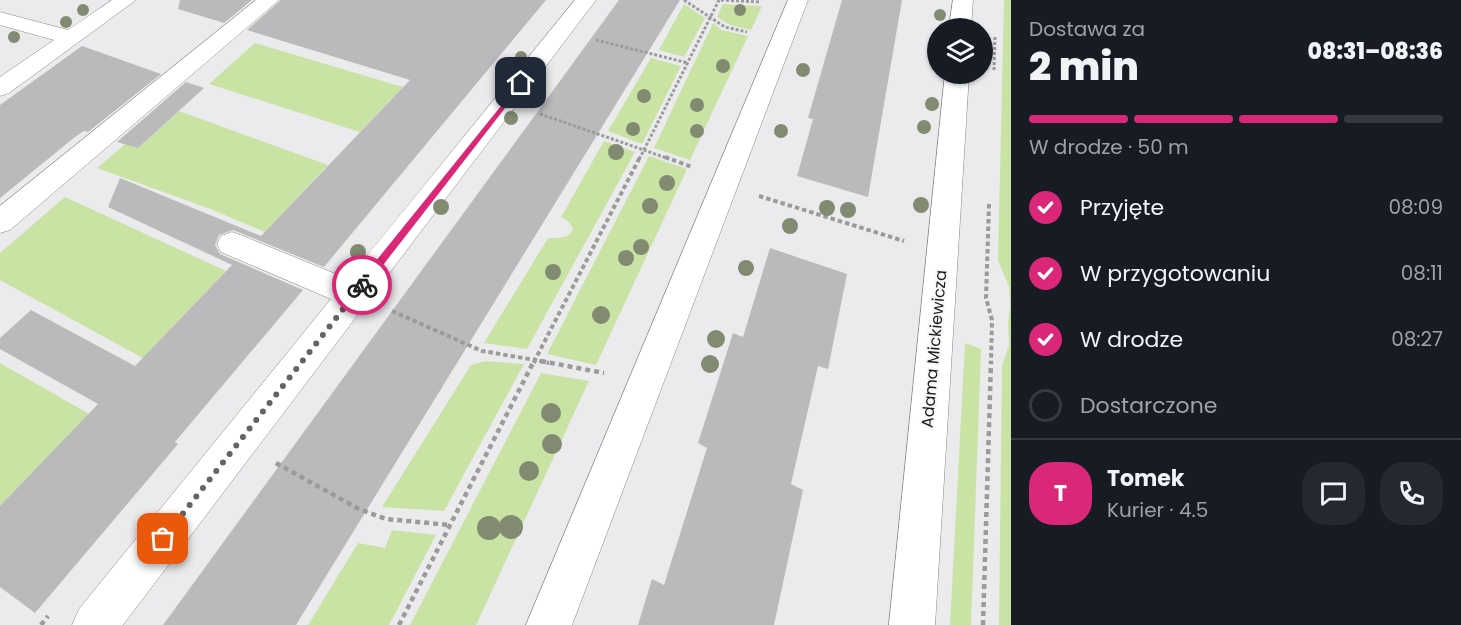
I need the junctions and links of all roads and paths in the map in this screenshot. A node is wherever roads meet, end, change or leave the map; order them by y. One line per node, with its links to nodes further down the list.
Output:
1 (126, 0): 14 (street)
2 (269, 0): 25 (street)
3 (586, 0): 29 (street)
4 (684, 0): 9 (path)
5 (720, 0): 8 (path); 9 (path)
6 (798, 0): 23 (street)
7 (963, 0): 11 (street)
8 (764, 3)
9 (711, 17): 12 (path); 16 (path)
10 (0, 18): 14 (street)
11 (961, 18)
12 (750, 33)
13 (995, 35): 17 (path)
14 (72, 38): 19 (street)
15 (595, 40): 16 (path)
16 (688, 64): 21 (path)
17 (993, 81)
18 (956, 84): 27 (street, Adama Mickiewicza)
19 (0, 88)
20 (531, 111): 21 (path)
21 (644, 150): 22 (path); 31 (path)
22 (688, 165)
23 (724, 185): 27 (path); 32 (street)
24 (990, 198): 28 (path)
25 (0, 222)
26 (232, 243): 29 (street)
27 (942, 253): 28 (path); 38 (street, Adama Mickiewicza)
28 (987, 267): 39 (path)
29 (354, 295): 35 (street)
30 (385, 308): 31 (path)
31 (535, 360): 32 (path); 34 (path)
32 (646, 380): 37 (street)
33 (269, 460): 34 (path)
34 (450, 525): 36 (path)
35 (95, 625)
36 (399, 625)
37 (549, 625)
38 (912, 625)
39 (983, 625)

